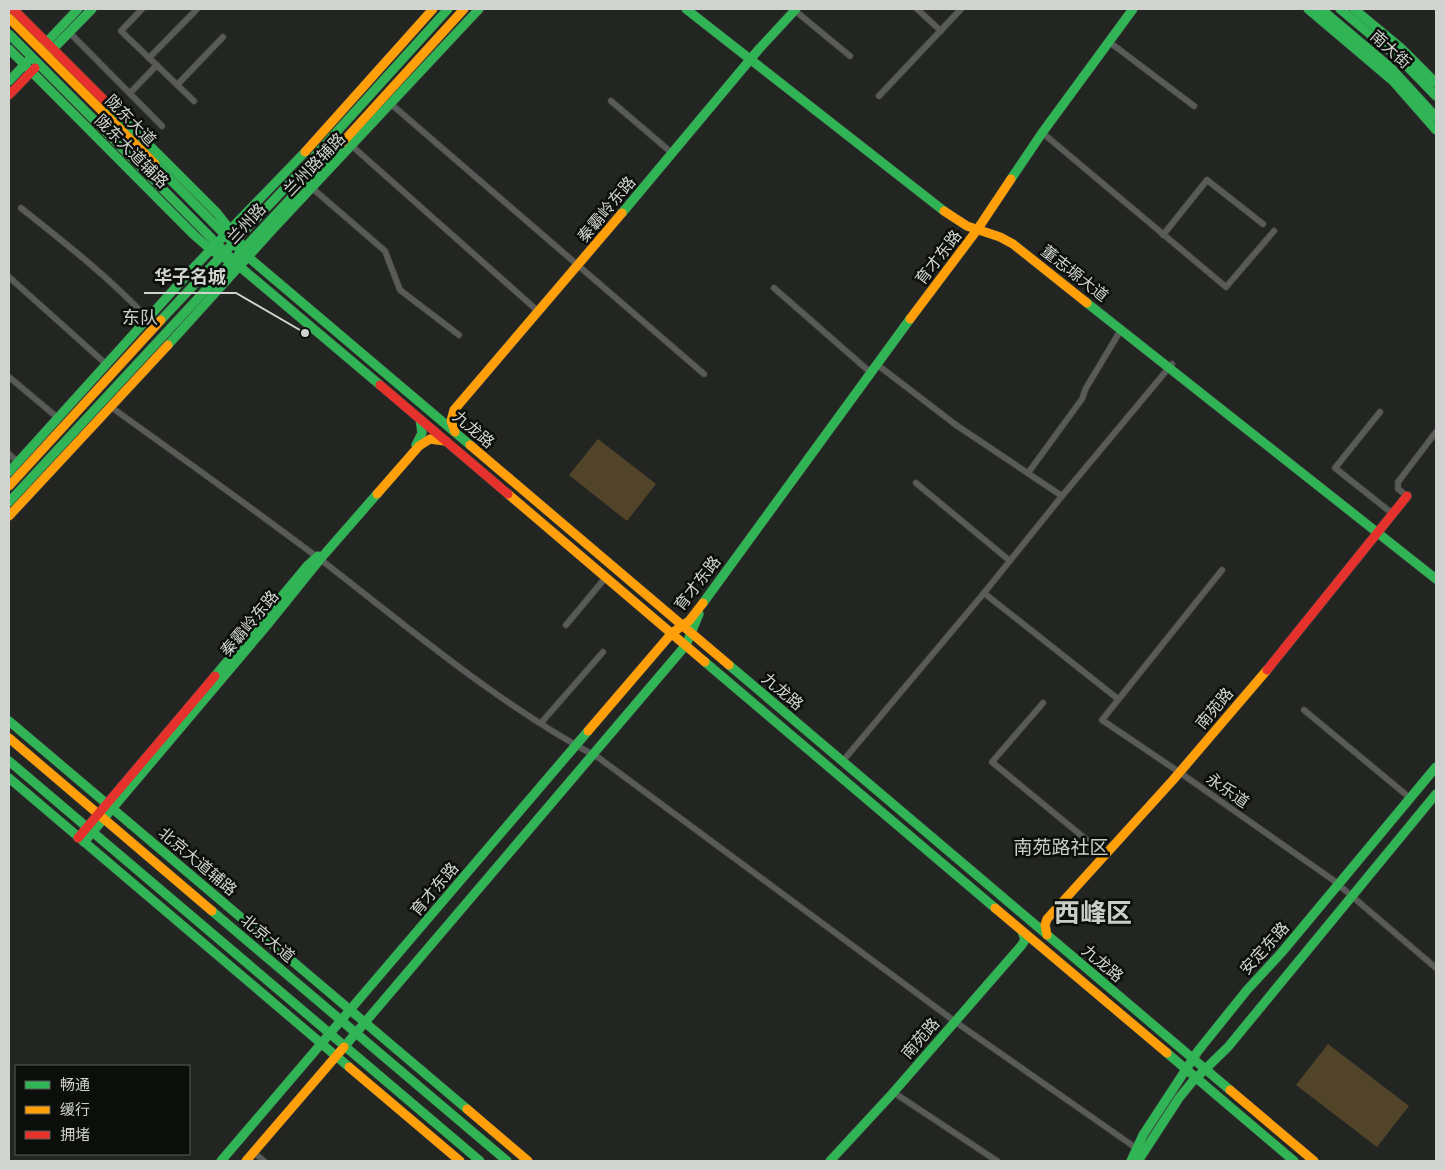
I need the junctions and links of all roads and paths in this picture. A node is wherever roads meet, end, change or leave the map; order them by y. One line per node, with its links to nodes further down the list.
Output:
1 (14, 9): 26 (main road, 陇东大道辅路)
2 (78, 9): 26 (main road)
3 (92, 9): 23 (main road)
4 (142, 9): 34 (street)
5 (197, 9): 34 (street)
6 (433, 9): 61 (main road, 兰州路辅路)
7 (448, 9): 63 (main road, 兰州路)
8 (464, 9): 65 (main road, 兰州路)
9 (479, 9): 48 (main road, 兰州路辅路)
10 (686, 9): 31 (main road, 董志塬大道)
11 (692, 9): 31 (main road, 董志塬大道)
12 (794, 9): 31 (main road, 秦霸岭东路); 32 (street)
13 (916, 9): 22 (street)
14 (961, 9): 22 (street)
15 (1133, 9): 59 (main road, 育才东路)
16 (1138, 9): 27 (main road, 育才东路)
17 (1308, 9): 52 (main road)
18 (1321, 9): 50 (main road, 南大街)
19 (1340, 9): 45 (main road, 南大街)
20 (1354, 9): 40 (main road)
21 (9, 18): 30 (main road, 陇东大道)
22 (941, 31): 44 (street)
23 (69, 32): 29 (main road); 42 (street)
24 (9, 34): 33 (main road, 陇东大道)
25 (223, 37): 41 (street)
26 (46, 42): 29 (main road, 陇东大道辅路); 30 (main road)
27 (1112, 44): 49 (street); 53 (main road, 育才东路)
28 (9, 49): 36 (main road, 陇东大道辅路)
29 (53, 49): 30 (main road); 61 (main road, 陇东大道辅路)
30 (43, 53): 33 (main road); 35 (main road); 61 (main road, 陇东大道)
31 (751, 56): 55 (main road, 秦霸岭东路); 59 (main road, 董志塬大道)
32 (850, 56)
33 (32, 57): 35 (main road, 陇东大道); 36 (main road)
34 (149, 58): 37 (street)
35 (39, 64): 38 (main road); 64 (main road, 陇东大道)
36 (24, 65): 38 (main road, 陇东大道辅路); 39 (main road)
37 (157, 65): 41 (street); 42 (street)
38 (32, 72): 43 (main road); 64 (main road, 陇东大道辅路)
39 (9, 81)
40 (1436, 83)
41 (177, 85): 46 (street)
42 (130, 93): 51 (street)
43 (9, 95)
44 (879, 96)
45 (1436, 96): 50 (main road)
46 (194, 101)
47 (611, 101): 55 (street)
48 (391, 104): 54 (main road, 兰州路辅路); 68 (street)
49 (1194, 106)
50 (1432, 109)
51 (162, 126)
52 (1436, 130)
53 (1045, 136): 59 (main road, 育才东路); 62 (street)
54 (352, 146): 56 (main road, 兰州路辅路); 71 (street)
55 (671, 152): 68 (main road, 秦霸岭东路)
56 (312, 188): 65 (main road, 兰州路辅路); 74 (street)
57 (21, 208): 72 (street)
58 (1263, 224): 62 (street)
59 (980, 229): 76 (main road, 育才东路); 77 (main road, 董志塬大道); 78 (main road, 育才东路)
60 (1274, 231): 62 (street)
61 (228, 233): 63 (main road, 陇东大道辅路); 64 (main road, 兰州路辅路)
62 (1163, 235)
63 (235, 241): 65 (main road, 陇东大道辅路); 66 (main road, 兰州路)
64 (214, 247): 66 (main road, 陇东大道); 72 (main road, 兰州路辅路)
65 (244, 252): 67 (main road, 兰州路); 82 (main road, 九龙路)
66 (223, 254): 67 (main road, 九龙路); 94 (main road, 兰州路)
67 (234, 262): 81 (main road); 85 (main road, 九龙路); 97 (main road, 兰州路)
68 (577, 264): 71 (main road, 秦霸岭东路); 79 (street)
69 (9, 277): 75 (street)
70 (774, 288): 78 (street)
71 (538, 311): 82 (main road, 秦霸岭东路); 86 (main road, 秦霸岭东路)
72 (148, 319): 75 (main road, 兰州路辅路)
73 (1119, 333): 92 (street)
74 (459, 335)
75 (106, 364): 84 (main road, 兰州路辅路)
76 (880, 366): 92 (street); 111 (main road, 育才东路)
77 (1171, 366): 96 (street); 100 (main road, 董志塬大道)
78 (870, 372): 109 (main road, 育才东路)
79 (704, 374)
80 (9, 378): 84 (street)
81 (111, 407): 99 (main road); 101 (street)
82 (430, 411): 86 (main road, 九龙路)
83 (1380, 412): 98 (street)
84 (58, 418): 90 (main road, 兰州路辅路)
85 (420, 419): 88 (main road, 九龙路); 101 (main road, 秦霸岭东路)
86 (455, 432): 109 (main road, 九龙路)
87 (1436, 432): 95 (street)
88 (446, 441): 101 (main road, 秦霸岭东路); 105 (main road, 九龙路)
89 (9, 454): 90 (street)
90 (18, 462): 91 (main road, 兰州路辅路)
91 (9, 472)
92 (1028, 474): 96 (street)
93 (916, 483): 102 (street)
94 (9, 486)
95 (1406, 495): 98 (main road, 南苑路)
96 (1062, 496): 102 (street)
97 (9, 502)
98 (1392, 513): 100 (main road, 南苑路)
99 (9, 516)
100 (1378, 531): 104 (main road, 董志塬大道); 106 (main road, 董志塬大道); 125 (main road, 南苑路)
101 (318, 558): 118 (street); 129 (main road, 秦霸岭东路)
102 (1010, 561): 107 (street)
103 (1222, 570): 114 (street)
104 (1436, 574)
105 (606, 577): 108 (street); 110 (main road, 九龙路)
106 (1436, 579)
107 (984, 594): 114 (street); 123 (street)
108 (566, 625)
109 (682, 625): 110 (main road, 育才东路); 111 (main road, 九龙路)
110 (672, 633): 112 (main road, 九龙路); 120 (main road, 育才东路)
111 (692, 634): 112 (main road, 育才东路); 123 (main road, 九龙路)
112 (686, 645): 121 (main road, 育才东路); 137 (main road, 九龙路)
113 (603, 652): 118 (street)
114 (1118, 699): 125 (street, 永乐道)
115 (1043, 703): 133 (street)
116 (1304, 710): 128 (street)
117 (9, 721): 129 (main road, 北京大道辅路)
118 (540, 723): 120 (street)
119 (9, 738): 130 (main road, 北京大道)
120 (575, 745): 121 (street); 141 (main road, 育才东路)
121 (592, 755): 143 (street); 144 (main road, 育才东路)
122 (9, 761): 131 (main road, 北京大道)
123 (842, 762): 136 (main road, 九龙路)
124 (1436, 767): 128 (main road, 安定东路)
125 (1178, 771): 133 (main road, 南苑路); 134 (street, 永乐道)
126 (9, 778): 132 (main road)
127 (1436, 794): 135 (main road, 安定东路)
128 (1410, 798): 134 (main road, 安定东路)
129 (110, 806): 130 (main road, 秦霸岭东路); 141 (main road, 北京大道辅路)
130 (101, 817): 131 (main road, 秦霸岭东路); 142 (main road, 北京大道)
131 (90, 830): 132 (main road, 秦霸岭东路); 145 (main road, 北京大道)
132 (81, 840): 147 (main road)
133 (1103, 853): 136 (main road, 南苑路); 138 (main road, 南苑路)
134 (1339, 885): 135 (street, 永乐道); 150 (main road, 安定东路)
135 (1355, 899): 140 (street, 永乐道); 151 (main road, 安定东路)
136 (1030, 921): 138 (main road, 九龙路)
137 (1022, 930): 139 (main road, 九龙路); 143 (main road, 南苑路)
138 (1047, 936): 150 (main road, 九龙路)
139 (1039, 944): 143 (main road, 南苑路); 152 (main road, 九龙路)
140 (1436, 968)
141 (350, 1010): 142 (main road, 育才东路); 144 (main road, 北京大道辅路)
142 (341, 1020): 145 (main road, 育才东路); 146 (main road, 北京大道)
143 (956, 1022): 154 (main road, 南苑路); 155 (street)
144 (366, 1023): 146 (main road, 育才东路); 163 (main road, 北京大道辅路)
145 (330, 1033): 147 (main road, 育才东路); 148 (main road, 北京大道)
146 (356, 1034): 148 (main road, 育才东路); 162 (main road, 北京大道)
147 (320, 1043): 149 (main road); 157 (main road, 育才东路)
148 (345, 1046): 149 (main road, 育才东路); 161 (main road, 北京大道)
149 (336, 1057): 156 (main road, 育才东路); 160 (main road)
150 (1193, 1059): 151 (main road, 九龙路); 152 (main road, 安定东路)
151 (1205, 1069): 153 (main road, 安定东路); 170 (main road, 九龙路)
152 (1186, 1070): 153 (main road, 九龙路); 155 (main road, 安定东路)
153 (1196, 1078): 168 (main road, 安定东路); 169 (main road, 九龙路)
154 (894, 1093): 164 (main road, 南苑路); 165 (main road, 南苑路); 166 (street)
155 (1136, 1148): 167 (main road, 安定东路)
156 (253, 1152): 158 (main road, 育才东路); 159 (street)
157 (221, 1161)
158 (246, 1161)
159 (264, 1161)
160 (460, 1161)
161 (480, 1161)
162 (507, 1161)
163 (528, 1161)
164 (830, 1161)
165 (834, 1161)
166 (998, 1161)
167 (1131, 1161)
168 (1138, 1161)
169 (1294, 1161)
170 (1314, 1161)

